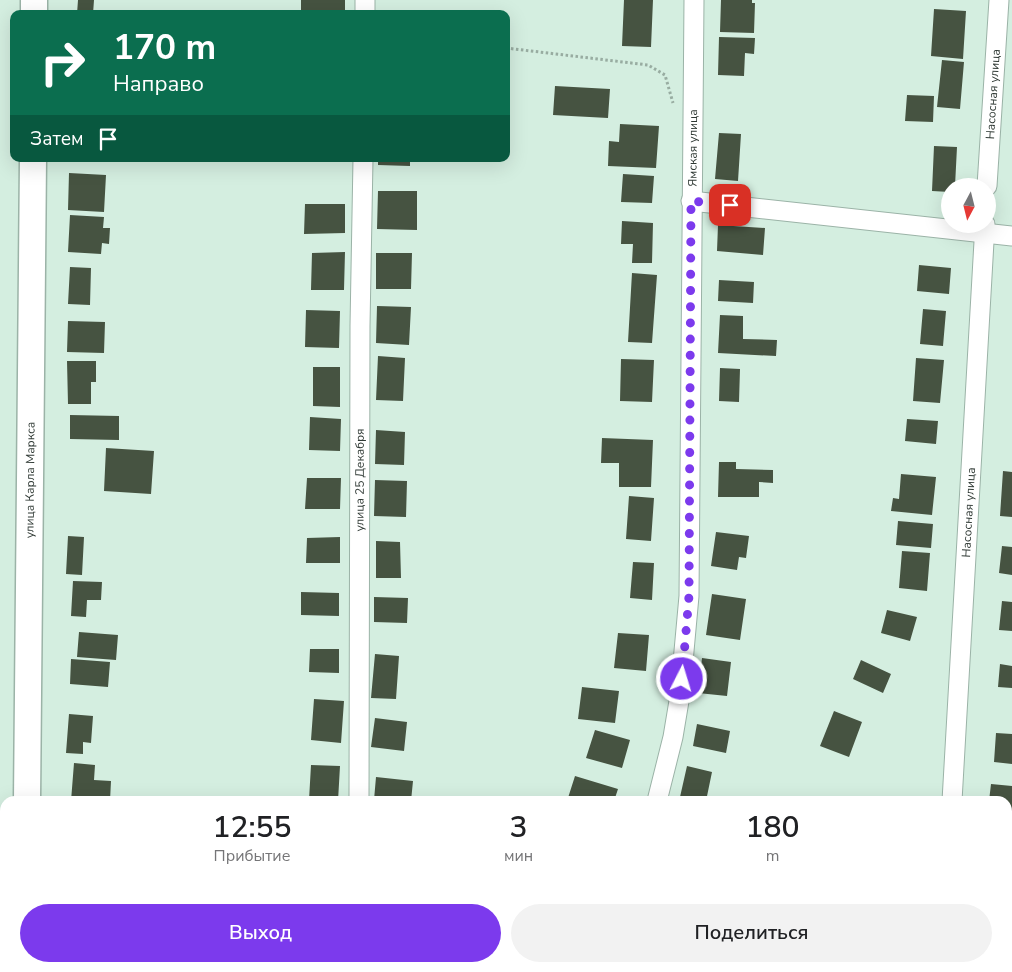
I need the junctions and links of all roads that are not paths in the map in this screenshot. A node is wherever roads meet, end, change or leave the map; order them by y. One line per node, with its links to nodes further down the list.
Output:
1 (694, 0): 6 (street, Ямская улица)
2 (999, 0): 5 (street, Насосная улица)
3 (33, 162): 11 (street, улица Карла Маркса)
4 (362, 162): 12 (street, улица 25 Декабря)
5 (988, 178)
6 (691, 201): 7 (street); 13 (street, Ямская улица)
7 (941, 224)
8 (996, 231): 10 (street)
9 (985, 233): 14 (street, Насосная улица)
10 (1012, 236)
11 (27, 796)
12 (359, 796)
13 (658, 796)
14 (952, 796)

